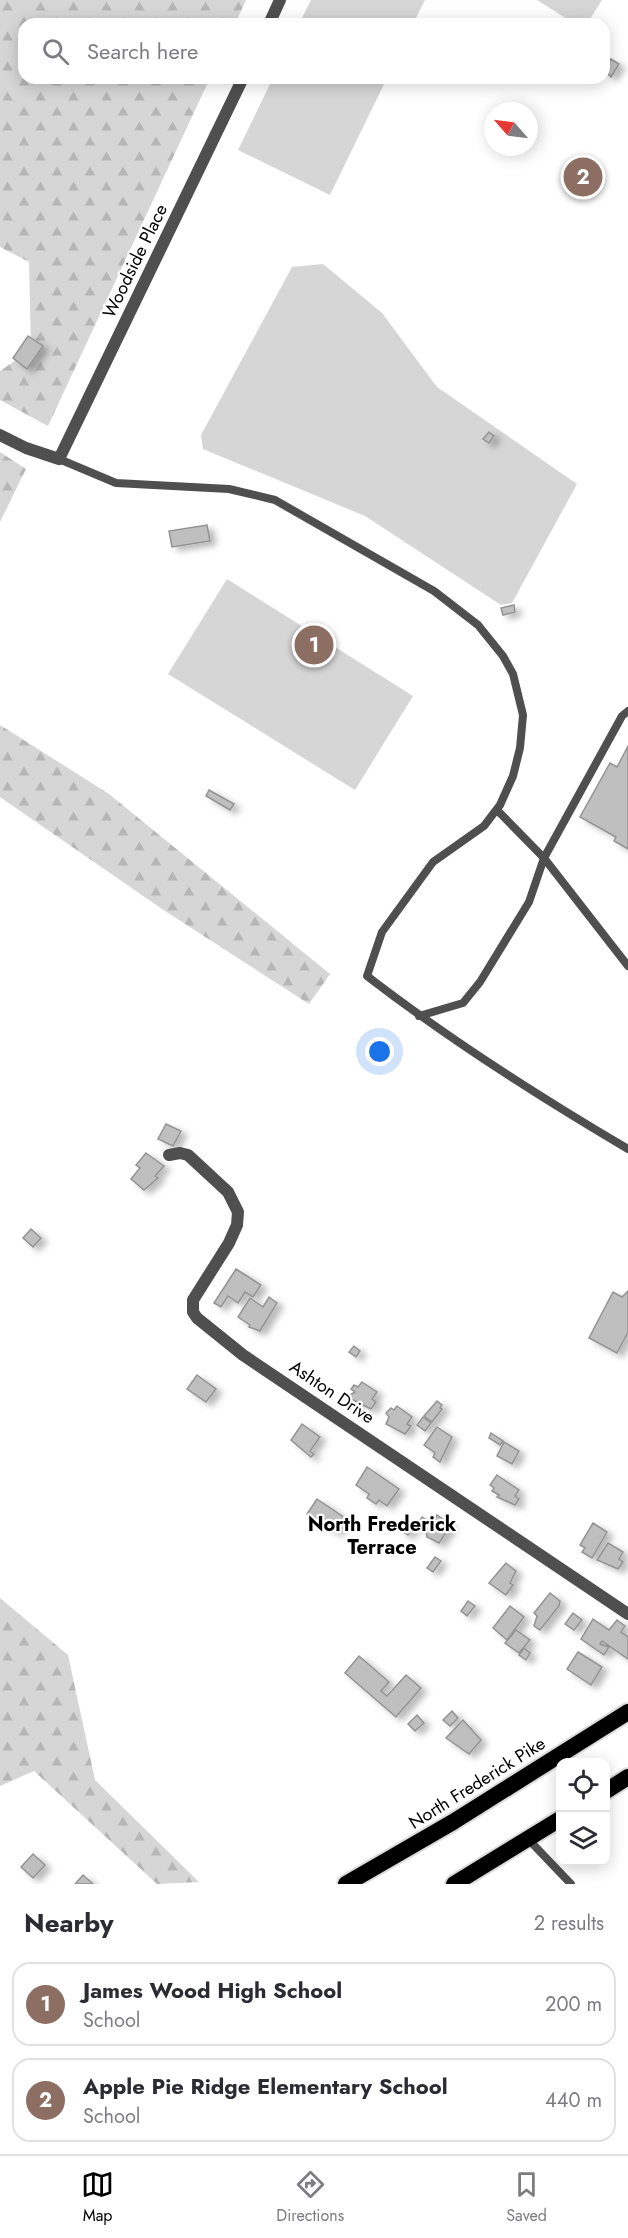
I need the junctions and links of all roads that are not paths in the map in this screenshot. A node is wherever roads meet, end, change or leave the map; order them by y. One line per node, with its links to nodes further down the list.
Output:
1 (280, 0): 2 (street)
2 (271, 18)
3 (240, 84): 5 (street, Woodside Place)
4 (0, 435): 5 (street)
5 (59, 459): 7 (lane)
6 (628, 711): 8 (lane)
7 (497, 810): 8 (lane); 10 (lane)
8 (544, 858): 9 (lane); 10 (lane)
9 (628, 966)
10 (419, 1016): 11 (lane)
11 (628, 1149)
12 (169, 1155): 13 (street, Ashton Drive)
13 (628, 1614)
14 (628, 1712): 19 (highway, North Frederick Pike)
15 (628, 1777): 16 (highway)
16 (610, 1788)
17 (556, 1822): 18 (highway)
18 (528, 1839): 20 (highway); 21 (lane)
19 (346, 1884)
20 (454, 1884)
21 (571, 1884)

